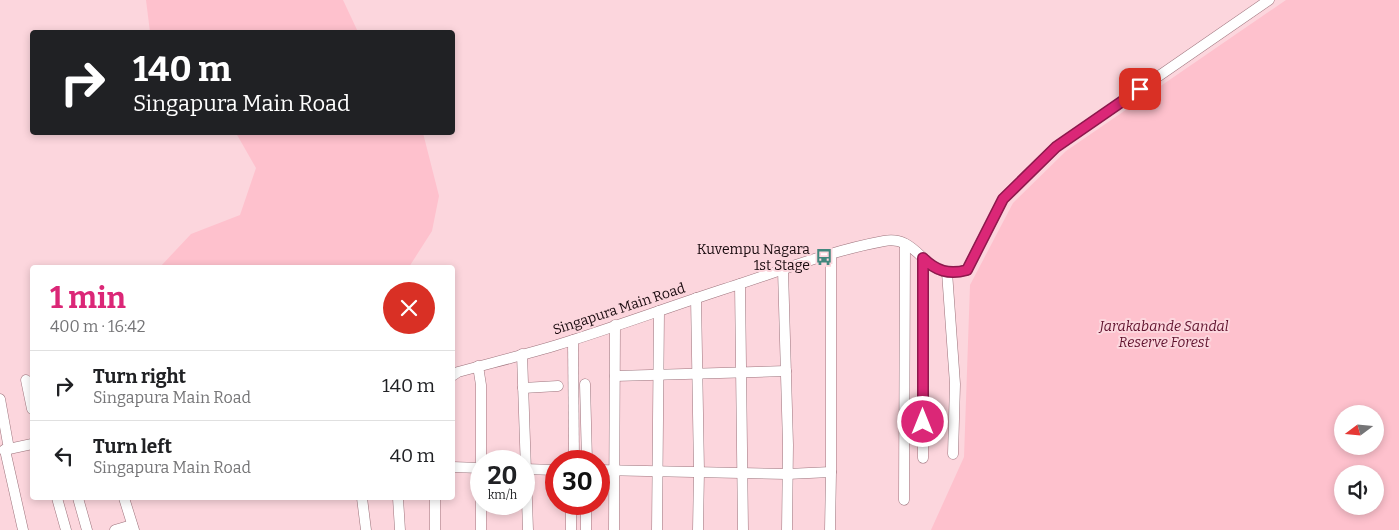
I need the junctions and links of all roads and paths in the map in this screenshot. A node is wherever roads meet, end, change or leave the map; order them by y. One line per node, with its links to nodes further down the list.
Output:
1 (1269, 0): 6 (street)
2 (905, 244): 3 (street, Singapura Main Road); 4 (street); 49 (street)
3 (831, 255): 5 (street, Singapura Main Road); 40 (street)
4 (923, 258): 6 (street); 33 (street)
5 (784, 270): 7 (street, Singapura Main Road); 14 (street)
6 (947, 272): 32 (street)
7 (740, 284): 8 (street, Singapura Main Road); 16 (street)
8 (696, 298): 9 (street, Singapura Main Road); 15 (street)
9 (659, 311): 10 (street, Singapura Main Road); 18 (street)
10 (615, 325): 11 (street, Singapura Main Road); 19 (street)
11 (573, 340): 12 (street, Singapura Main Road); 30 (street)
12 (522, 354): 13 (street, Singapura Main Road); 23 (street)
13 (478, 366): 17 (street, Singapura Main Road); 28 (street)
14 (786, 371): 16 (street); 42 (street)
15 (698, 373): 16 (street); 18 (street); 39 (street)
16 (742, 373): 41 (street)
17 (455, 374)
18 (658, 374): 19 (street); 38 (street)
19 (614, 376): 37 (street)
20 (26, 380): 25 (street)
21 (586, 384): 31 (street)
22 (558, 386): 23 (street)
23 (524, 388): 29 (street)
24 (0, 399): 27 (street)
25 (30, 399)
26 (30, 444): 27 (street)
27 (5, 450): 55 (street)
28 (481, 450)
29 (525, 450)
30 (574, 450)
31 (586, 450)
32 (953, 454)
33 (923, 458)
34 (455, 467): 35 (street)
35 (470, 468)
36 (610, 469): 37 (street)
37 (614, 469): 38 (street); 66 (street)
38 (657, 470): 39 (street); 67 (street)
39 (699, 472): 41 (street); 68 (street)
40 (831, 472): 42 (street); 71 (street)
41 (743, 473): 42 (street); 69 (street)
42 (788, 474): 70 (street)
43 (58, 500): 56 (street)
44 (79, 500): 57 (street)
45 (125, 500): 54 (street)
46 (362, 500): 59 (street)
47 (398, 500): 60 (street)
48 (435, 500): 61 (street)
49 (904, 500)
50 (480, 515): 62 (street)
51 (527, 515): 63 (street)
52 (571, 515): 64 (street)
53 (586, 515): 65 (street)
54 (133, 528): 58 (street)
55 (23, 530)
56 (66, 530)
57 (87, 530)
58 (115, 530)
59 (366, 530)
60 (400, 530)
61 (435, 530)
62 (480, 530)
63 (528, 530)
64 (571, 530)
65 (586, 530)
66 (614, 530)
67 (657, 530)
68 (698, 530)
69 (743, 530)
70 (787, 530)
71 (830, 530)

